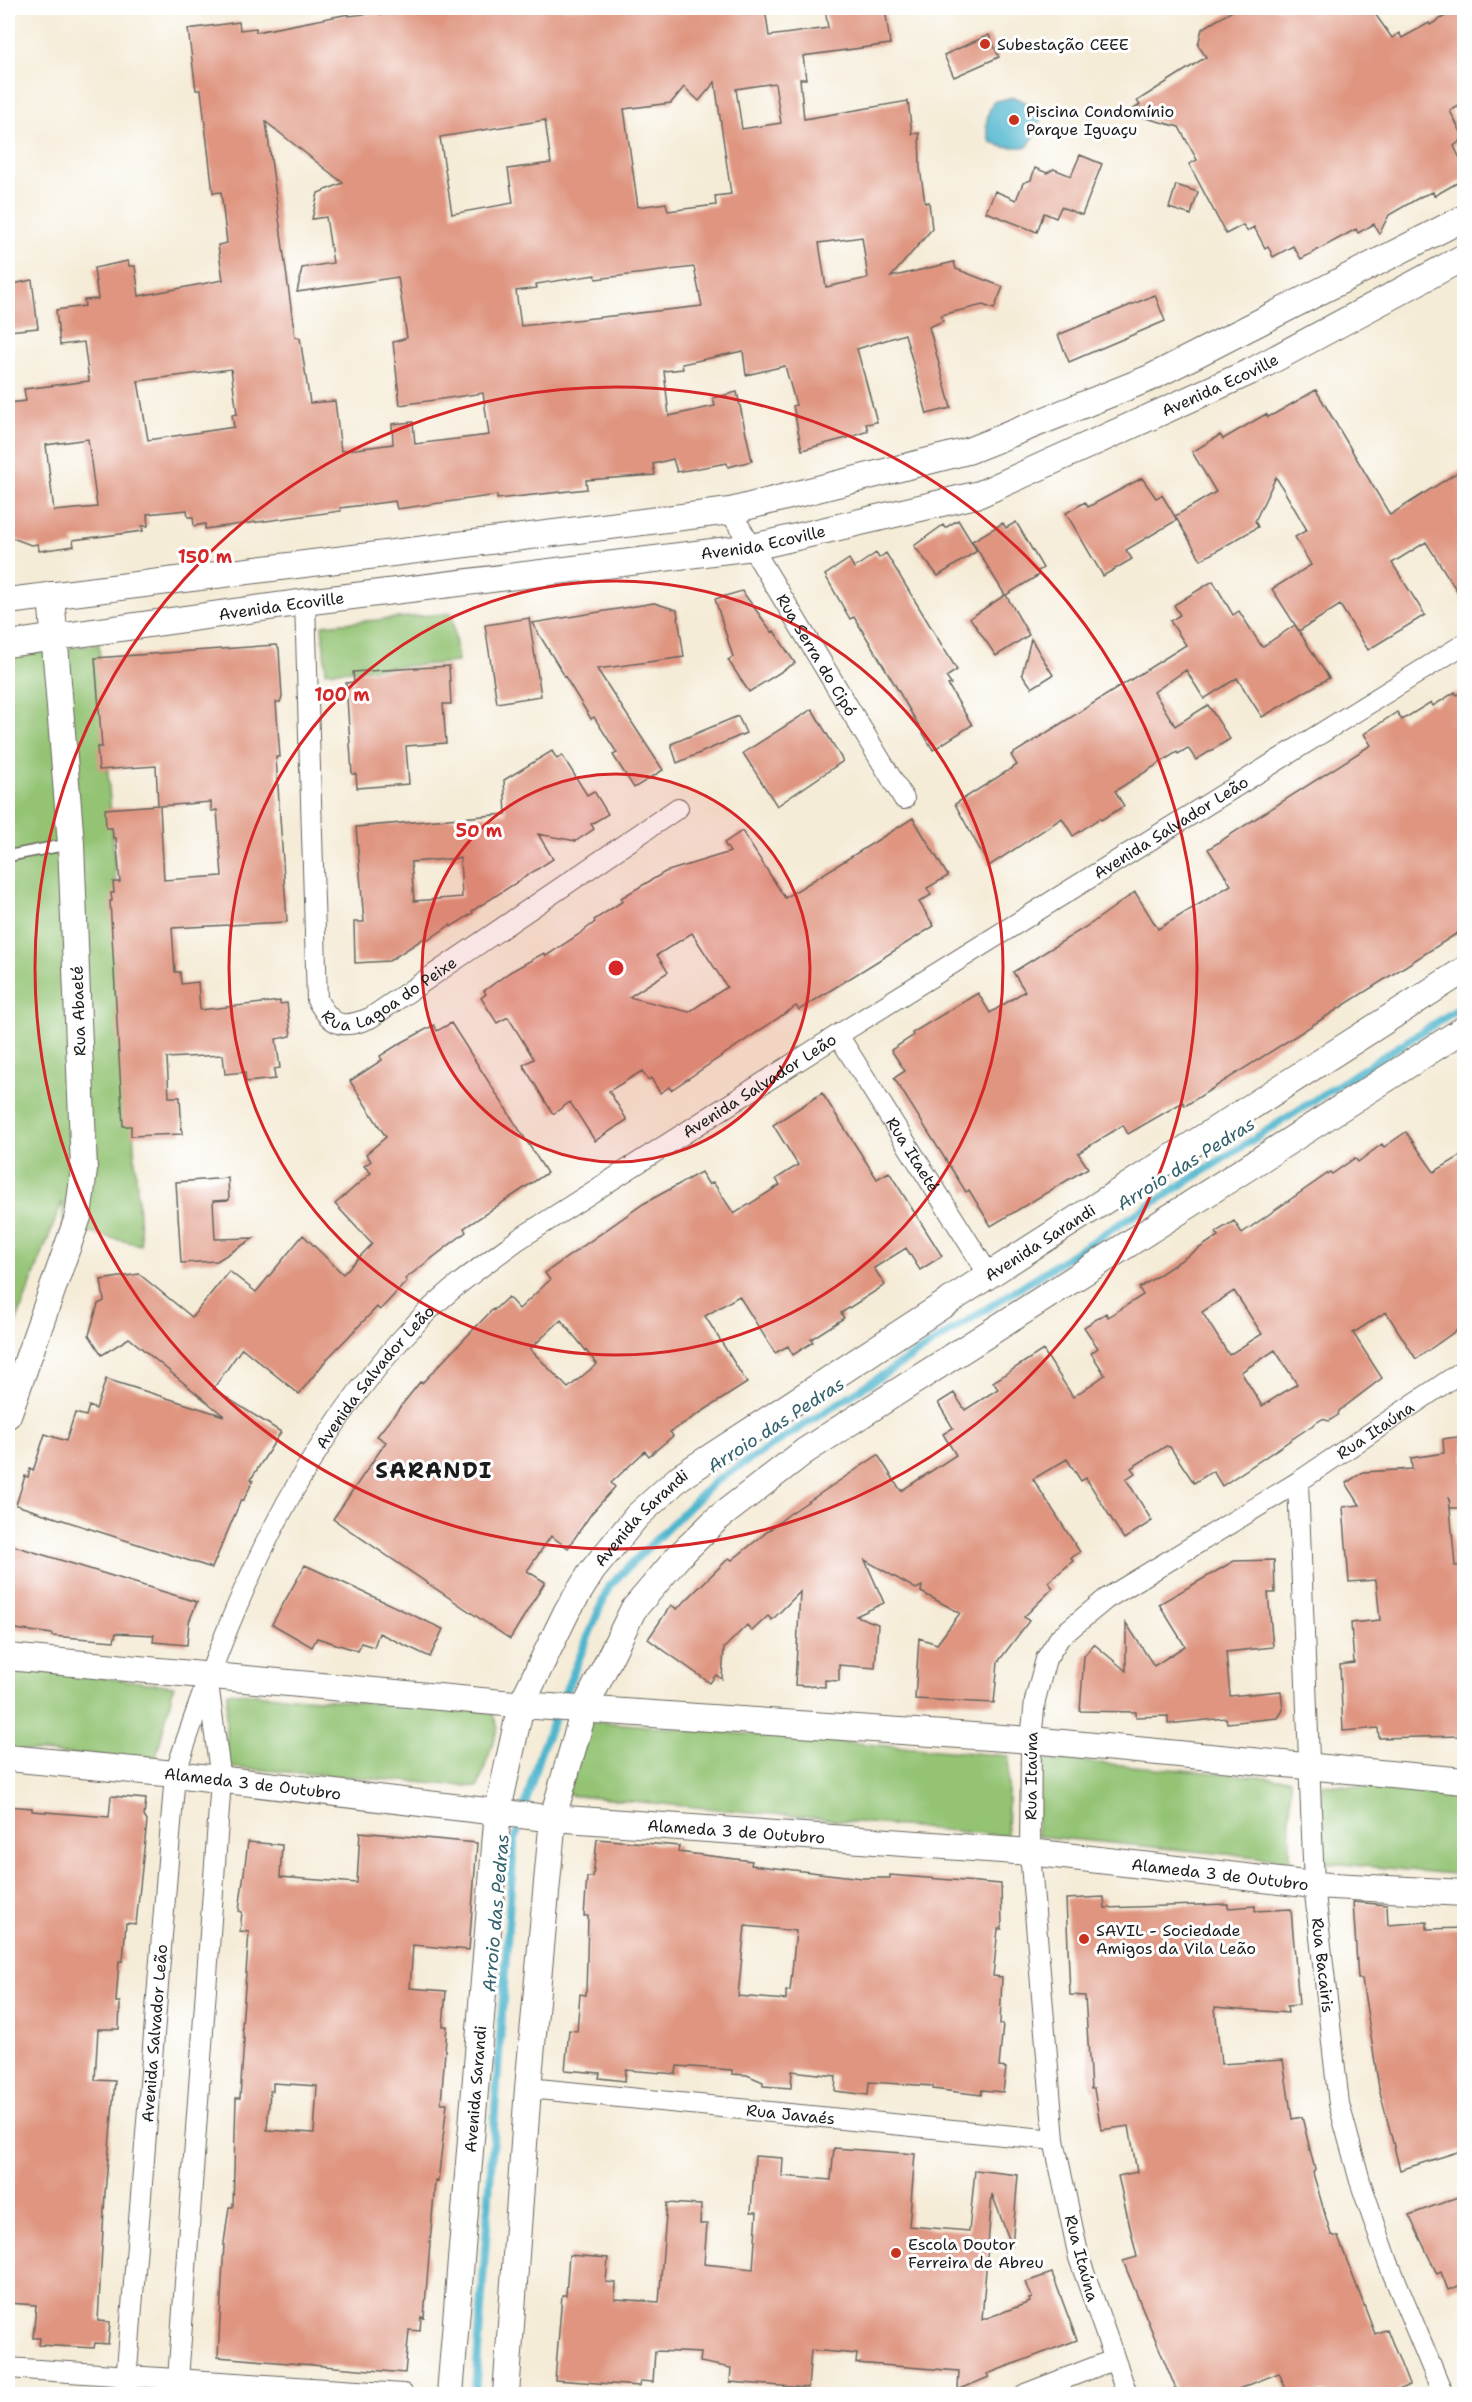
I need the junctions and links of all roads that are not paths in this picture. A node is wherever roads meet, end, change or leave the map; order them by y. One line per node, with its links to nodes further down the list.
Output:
1 (1464, 218): 3 (street, Avenida Ecoville)
2 (1464, 257): 5 (street, Avenida Ecoville)
3 (1285, 308): 4 (street, Avenida Ecoville); 5 (street)
4 (1261, 321): 6 (street); 7 (street, Avenida Ecoville)
5 (1303, 344): 6 (street, Avenida Ecoville)
6 (1278, 357): 8 (street, Avenida Ecoville)
7 (730, 511): 8 (street, Rua Serra do Cipó); 9 (street, Avenida Ecoville)
8 (753, 547): 11 (street, Avenida Ecoville); 15 (street, Rua Serra do Cipó)
9 (51, 595): 10 (street, Avenida Ecoville); 12 (street, Rua Abaeté)
10 (8, 601)
11 (305, 602): 12 (street, Avenida Ecoville); 16 (street, Rua Lagoa do Peixe)
12 (56, 636): 13 (street, Avenida Ecoville); 17 (street, Rua Abaeté)
13 (8, 644)
14 (1464, 644): 21 (street, Avenida Salvador Leão)
15 (904, 799)
16 (678, 808)
17 (71, 844): 18 (lane); 24 (street, Rua Abaeté)
18 (8, 856)
19 (1464, 970): 22 (street, Avenida Sarandi)
20 (1464, 1029): 29 (street)
21 (838, 1035): 22 (street, Rua Itaeté); 27 (street, Avenida Salvador Leão)
22 (989, 1275): 28 (street, Avenida Sarandi)
23 (1464, 1370): 25 (street, Rua Itaúna)
24 (8, 1415)
25 (1298, 1482): 30 (street, Rua Itaúna); 32 (street, Rua Bacairis)
26 (8, 1657): 27 (street)
27 (207, 1677): 28 (street); 33 (street, Avenida Salvador Leão); 34 (street)
28 (528, 1705): 29 (street); 36 (street, Avenida Sarandi)
29 (578, 1709): 30 (street); 37 (street)
30 (1031, 1740): 32 (street); 38 (street, Rua Itaúna)
31 (8, 1758): 33 (street, Alameda 3 de Outubro)
32 (1308, 1765): 35 (street); 39 (street, Rua Bacairis)
33 (176, 1774): 34 (street, Alameda 3 de Outubro); 45 (street, Avenida Salvador Leão)
34 (221, 1780): 36 (street, Alameda 3 de Outubro); 46 (street)
35 (1464, 1781)
36 (502, 1811): 37 (street, Alameda 3 de Outubro); 48 (street, Avenida Sarandi)
37 (546, 1817): 38 (street, Alameda 3 de Outubro); 41 (street)
38 (1030, 1852): 39 (street, Alameda 3 de Outubro); 42 (street, Rua Itaúna)
39 (1314, 1885): 40 (street, Alameda 3 de Outubro); 52 (street, Rua Bacairis)
40 (1464, 1893)
41 (528, 2088): 42 (street, Rua Javaés); 49 (street)
42 (1054, 2140): 43 (street, Rua Itaúna)
43 (1113, 2360): 50 (street); 51 (street, Rua Itaúna)
44 (8, 2368): 45 (street)
45 (126, 2386): 46 (street)
46 (178, 2388): 47 (street)
47 (403, 2394)
48 (450, 2394)
49 (506, 2394)
50 (1025, 2394)
51 (1127, 2394)
52 (1443, 2394)

